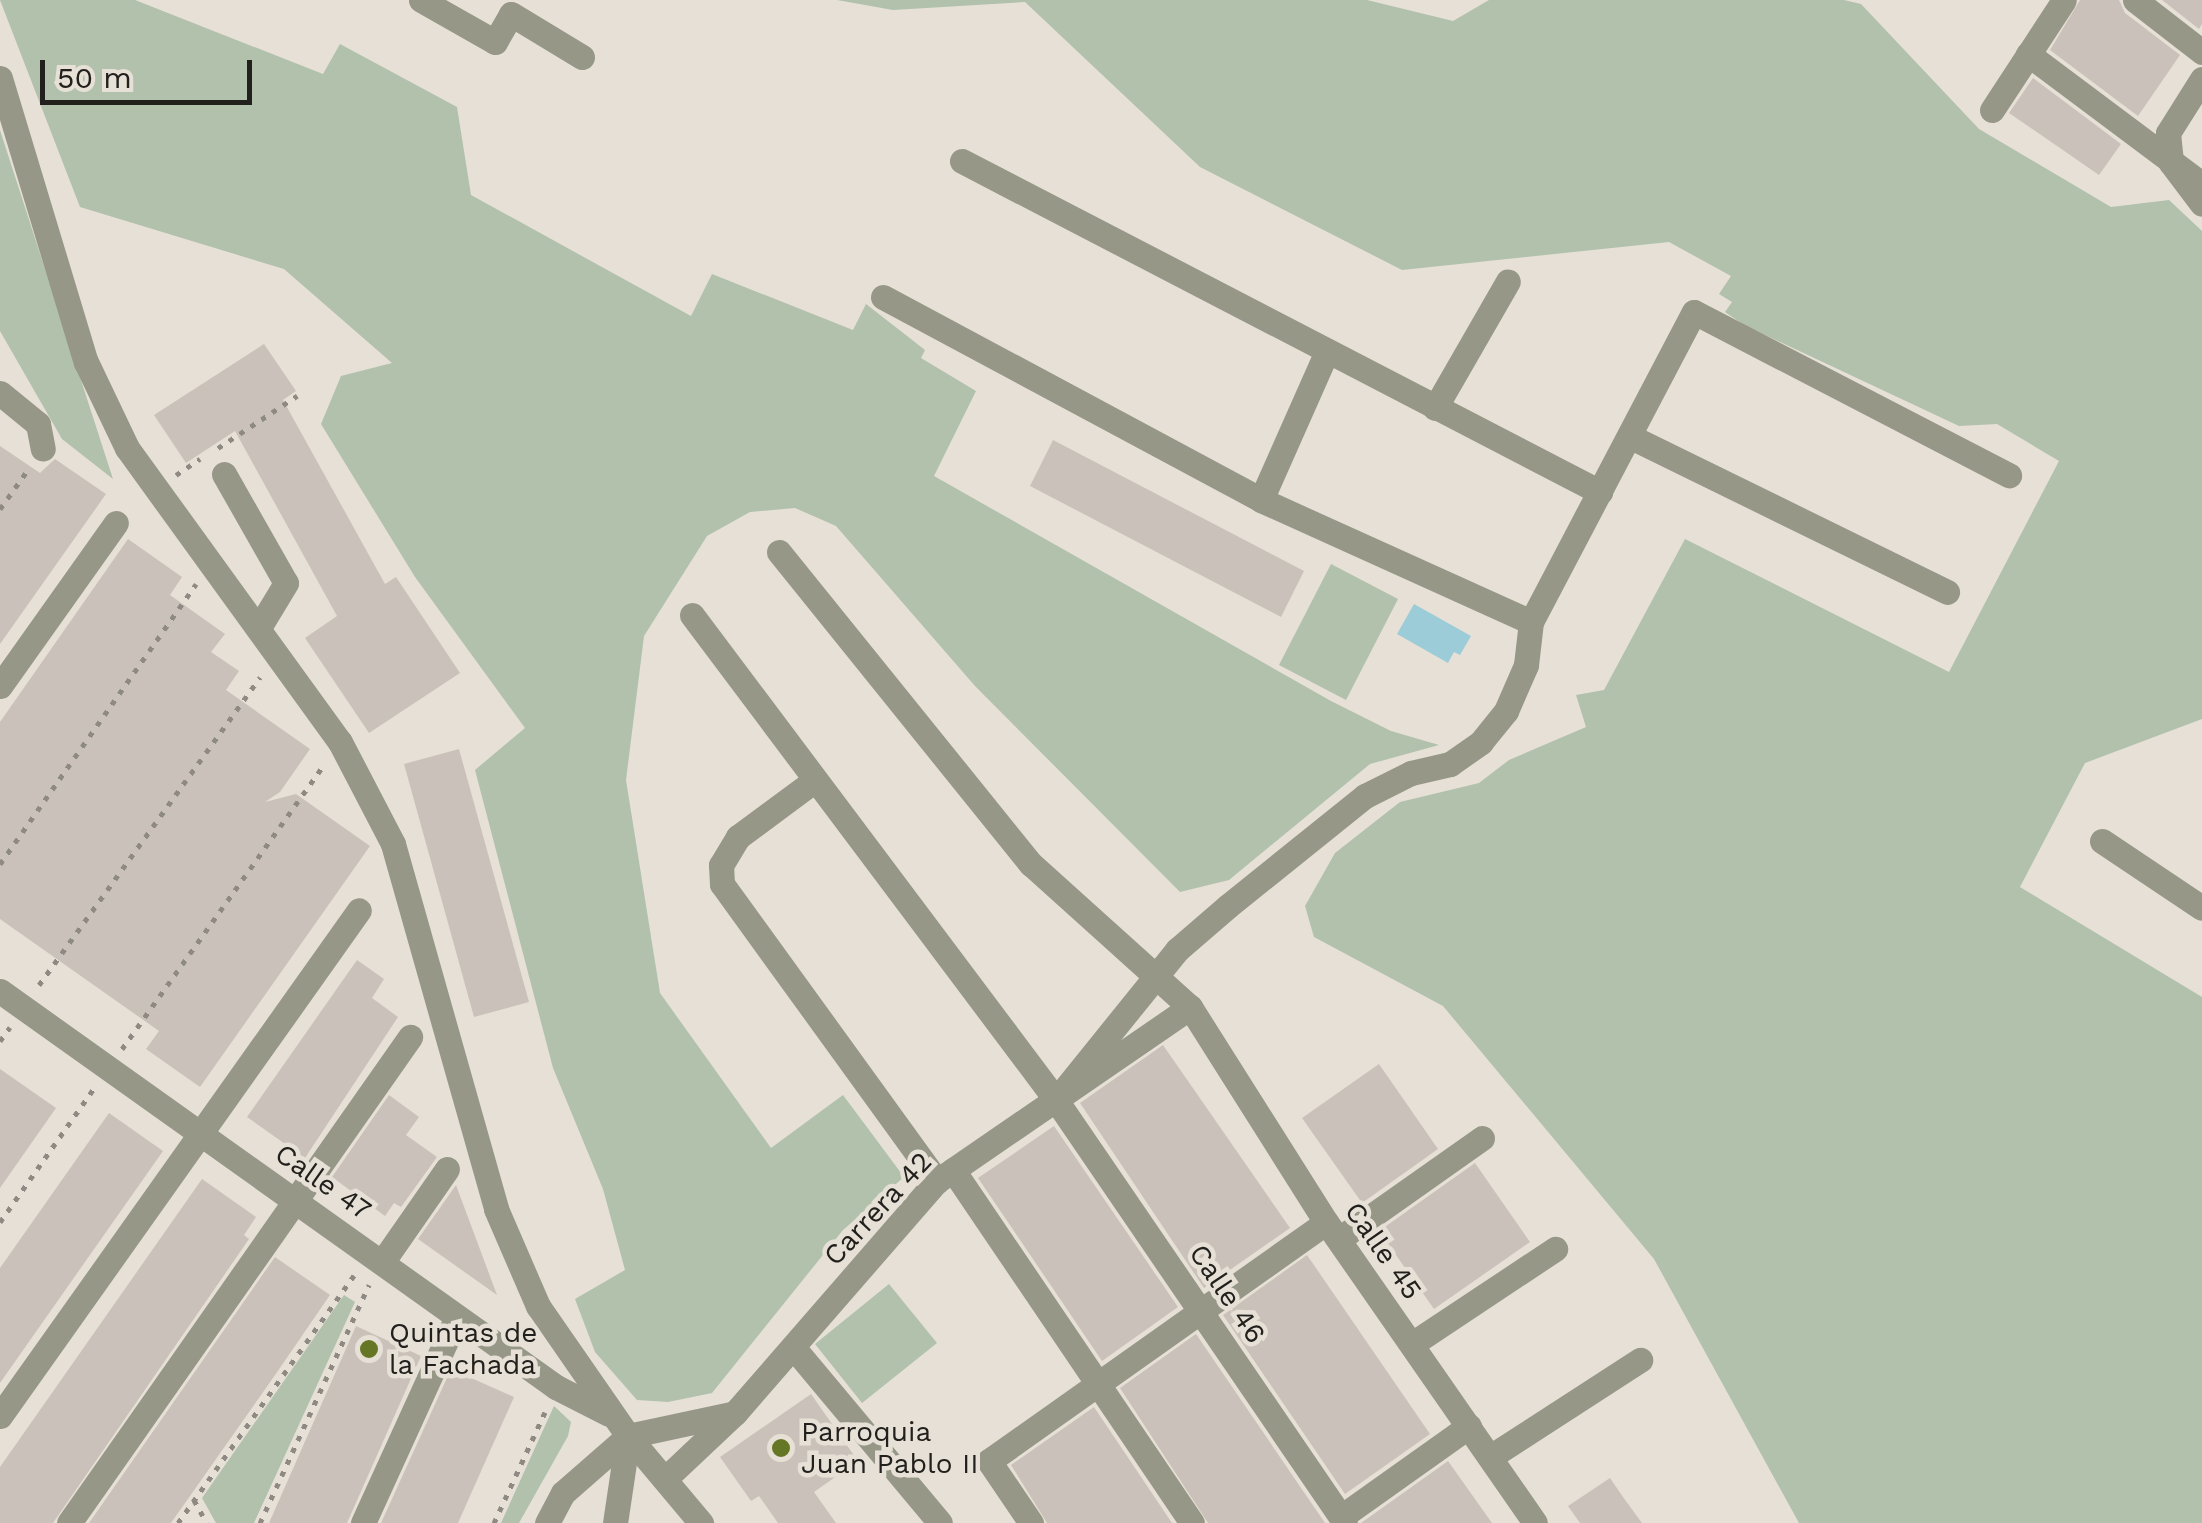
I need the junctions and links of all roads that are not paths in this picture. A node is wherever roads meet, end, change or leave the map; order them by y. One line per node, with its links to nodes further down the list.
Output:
1 (421, 0): 6 (street)
2 (2064, 0): 5 (street)
3 (2135, 0): 4 (street)
4 (2202, 52)
5 (2028, 54): 9 (street); 11 (street)
6 (582, 58)
7 (0, 78): 30 (street)
8 (2202, 79): 11 (street)
9 (1992, 110)
10 (962, 161): 16 (street)
11 (2171, 163): 12 (street); 13 (street)
12 (2202, 184)
13 (2202, 204)
14 (1508, 281): 18 (street)
15 (883, 298): 24 (street)
16 (1327, 351): 18 (street); 24 (street)
17 (0, 393): 20 (street)
18 (1435, 408): 23 (street)
19 (1632, 437): 22 (street); 23 (street); 27 (street)
20 (43, 449)
21 (224, 474): 30 (street)
22 (2009, 475)
23 (1600, 492): 29 (street)
24 (1261, 500): 29 (street)
25 (116, 523): 31 (street)
26 (779, 552): 36 (street, Calle 45)
27 (1947, 592)
28 (692, 615): 32 (street, Calle 46)
29 (1531, 622): 36 (street)
30 (260, 626): 57 (street)
31 (0, 686)
32 (815, 780): 40 (street, Calle 46); 44 (street)
33 (2102, 841): 34 (street)
34 (2202, 908)
35 (358, 910): 41 (street)
36 (1156, 979): 38 (street, Calle 45); 40 (street)
37 (0, 991): 41 (street, Calle 47)
38 (1190, 1008): 40 (street, Carrera 42); 46 (street, Calle 45)
39 (410, 1037): 45 (street)
40 (1056, 1100): 44 (street, Carrera 42); 49 (street, Calle 46)
41 (201, 1132): 45 (street, Calle 47); 56 (street)
42 (1482, 1138): 46 (street)
43 (447, 1169): 48 (street)
44 (945, 1175): 52 (street, Carrera 42); 54 (street)
45 (294, 1196): 48 (street, Calle 47); 62 (street)
46 (1332, 1231): 49 (street); 51 (street, Calle 45)
47 (1555, 1249): 51 (street)
48 (376, 1256): 50 (street, Calle 47)
49 (1201, 1310): 54 (street); 61 (street, Calle 46)
50 (456, 1317): 57 (street, Calle 47); 63 (street)
51 (1412, 1344): 58 (street, Calle 45)
52 (793, 1346): 55 (street, Carrera 42); 67 (street)
53 (1640, 1360): 59 (street)
54 (1098, 1385): 68 (street); 69 (street)
55 (735, 1413): 57 (street); 60 (street, Carrera 42)
56 (0, 1416)
57 (620, 1426): 60 (street); 64 (street); 65 (street)
58 (1470, 1426): 59 (street, Calle 45); 61 (street)
59 (1490, 1457): 70 (street, Calle 45)
60 (667, 1476): 66 (street)
61 (1343, 1520)
62 (69, 1523)
63 (363, 1523)
64 (547, 1523)
65 (615, 1523)
66 (701, 1523)
67 (940, 1523)
68 (1031, 1523)
69 (1192, 1523)
70 (1535, 1523)

